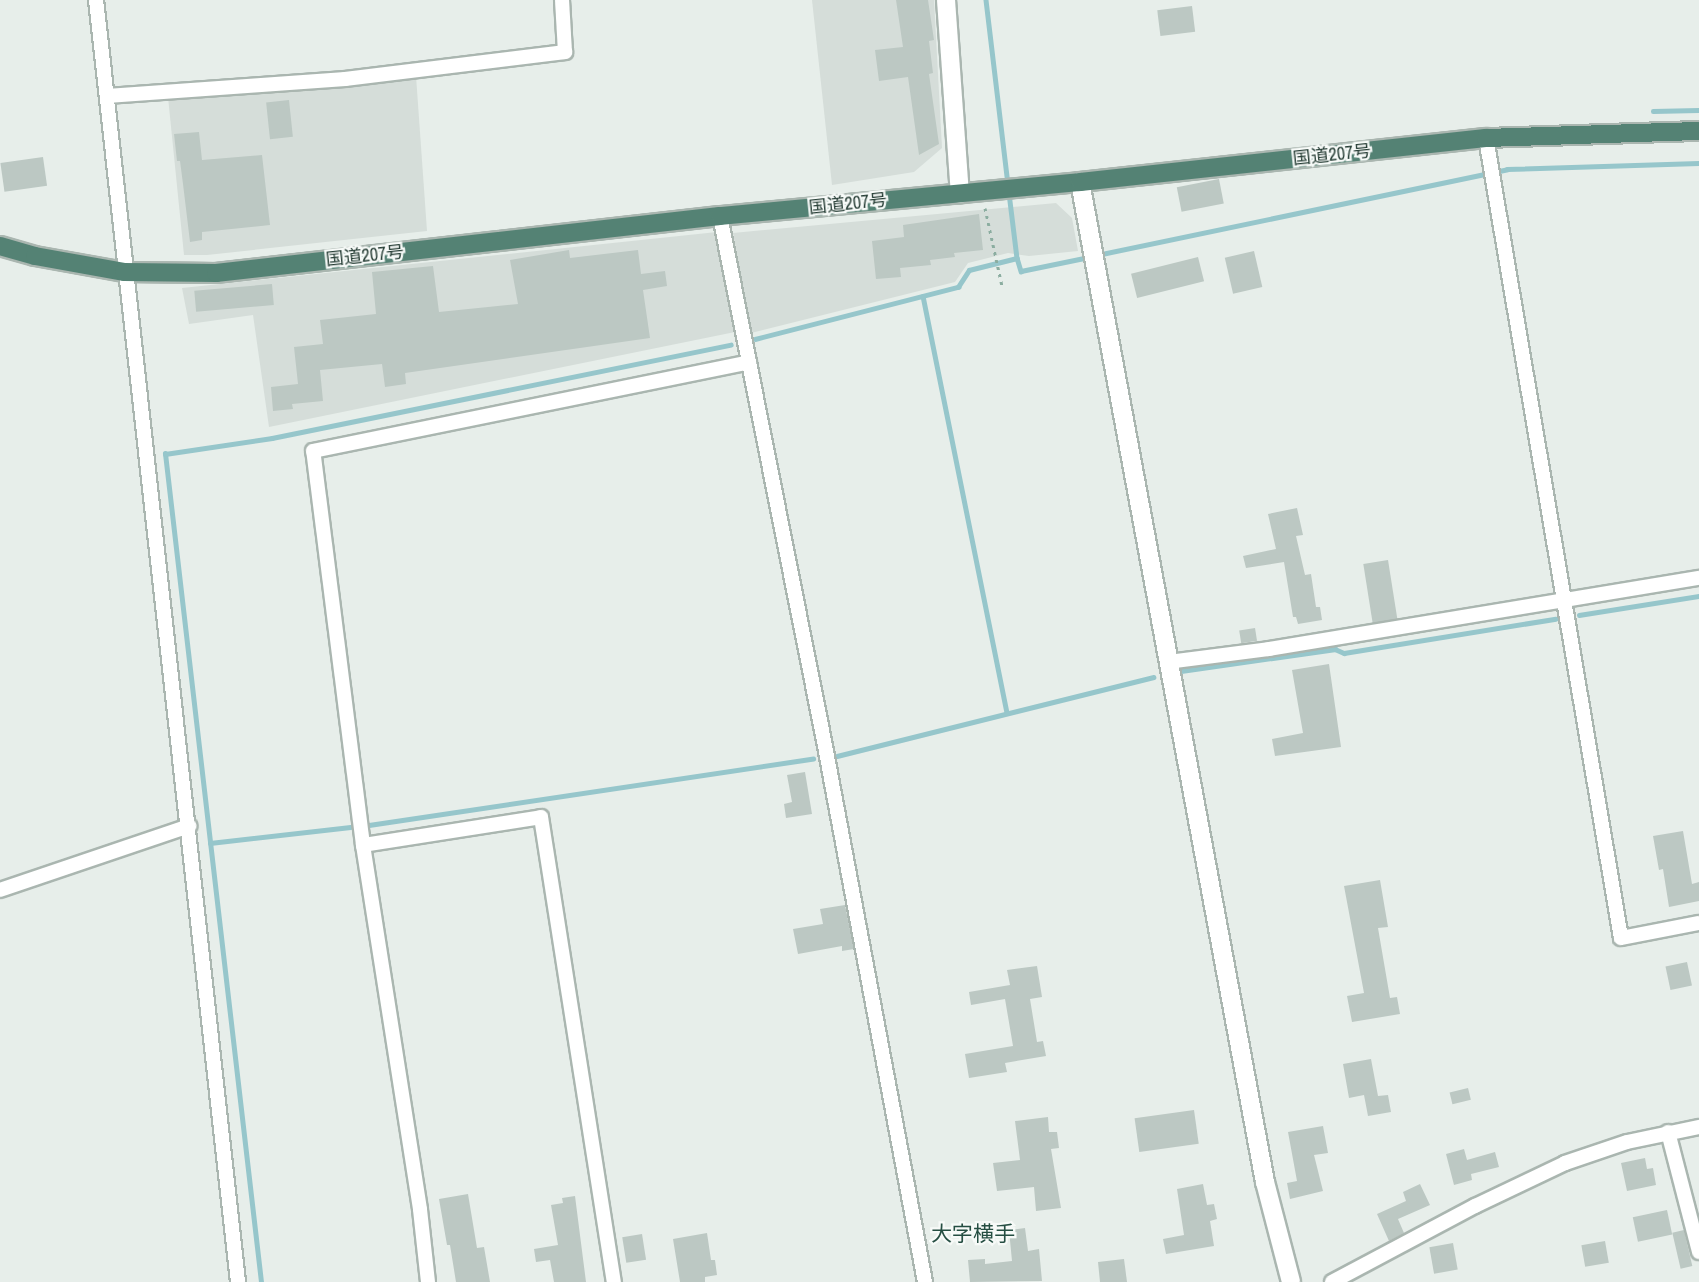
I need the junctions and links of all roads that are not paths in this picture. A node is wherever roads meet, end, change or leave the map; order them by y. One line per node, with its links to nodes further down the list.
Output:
1 (96, 0): 4 (street)
2 (562, 0): 4 (street)
3 (946, 0): 8 (street)
4 (106, 96): 11 (street)
5 (1699, 131): 6 (highway, 国道207号)
6 (1486, 138): 7 (highway, 国道207号); 14 (street)
7 (1080, 182): 8 (highway, 国道207号); 15 (street)
8 (960, 193): 9 (highway, 国道207号)
9 (720, 216): 11 (highway, 国道207号); 12 (street)
10 (0, 246): 11 (highway, 国道207号)
11 (124, 272): 16 (street)
12 (749, 362): 17 (street); 26 (street)
13 (1699, 578): 14 (street)
14 (1565, 600): 15 (street); 19 (street)
15 (1168, 662): 27 (street)
16 (189, 826): 18 (street); 23 (street)
17 (363, 845): 24 (street); 25 (street)
18 (0, 890)
19 (1699, 923)
20 (1699, 1127): 21 (street)
21 (1668, 1132): 22 (street); 28 (street)
22 (1699, 1252)
23 (238, 1282)
24 (428, 1282)
25 (614, 1282)
26 (925, 1282)
27 (1291, 1282)
28 (1332, 1282)

